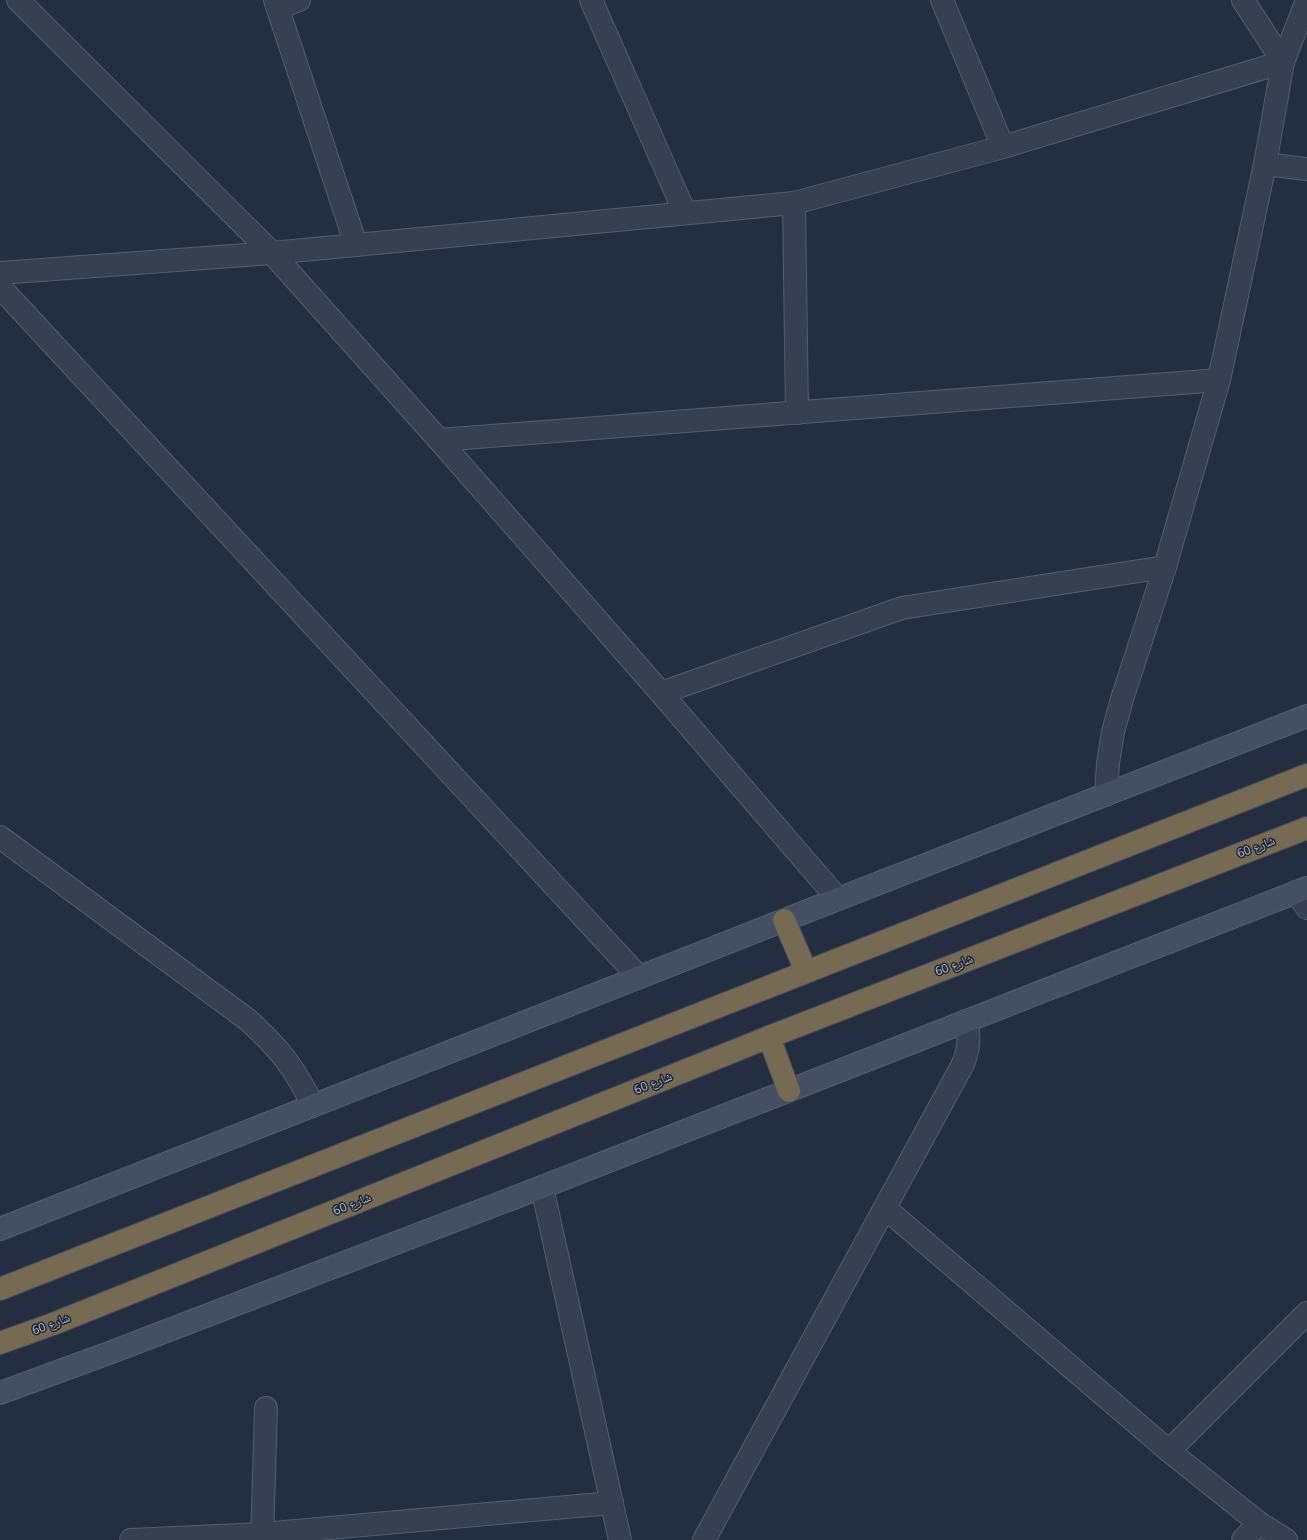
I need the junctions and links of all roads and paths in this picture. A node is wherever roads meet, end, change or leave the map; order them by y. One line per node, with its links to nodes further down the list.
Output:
1 (18, 0): 15 (street)
2 (299, 0): 7 (street)
3 (591, 0): 13 (street)
4 (942, 0): 9 (street)
5 (1243, 0): 8 (street)
6 (1306, 0): 8 (street)
7 (276, 4): 14 (street)
8 (1283, 62): 9 (street); 10 (street)
9 (1003, 147): 12 (street)
10 (1265, 164): 11 (street); 18 (street)
11 (1307, 169)
12 (794, 203): 13 (street); 19 (street)
13 (685, 214): 14 (street)
14 (356, 245): 15 (street)
15 (272, 253): 16 (street); 20 (street)
16 (0, 274)
17 (0, 287): 32 (street)
18 (1219, 380): 19 (street); 21 (street)
19 (797, 413): 20 (street)
20 (439, 440): 22 (street)
21 (1165, 567): 22 (street); 25 (street)
22 (661, 693): 29 (street)
23 (1307, 716): 25 (main road)
24 (1307, 775): 31 (highway)
25 (1106, 795): 29 (main road)
26 (1307, 828): 34 (highway, شارع 60)
27 (0, 837): 36 (street)
28 (1303, 896): 33 (main road)
29 (838, 898): 30 (main road)
30 (784, 920): 31 (highway); 32 (main road)
31 (806, 971): 40 (highway)
32 (639, 977): 36 (main road)
33 (966, 1021): 35 (main road); 38 (street)
34 (769, 1037): 35 (highway); 42 (highway, شارع 60)
35 (789, 1091): 37 (main road)
36 (313, 1106): 39 (main road)
37 (542, 1187): 43 (main road); 46 (street)
38 (886, 1208): 45 (street); 51 (street)
39 (0, 1229)
40 (0, 1289)
41 (1307, 1313): 45 (street)
42 (0, 1343)
43 (0, 1393)
44 (266, 1408): 48 (street)
45 (1169, 1451): 47 (street)
46 (612, 1503): 48 (street); 50 (street)
47 (1259, 1523): 52 (street); 53 (street)
48 (262, 1537): 49 (street)
49 (131, 1540)
50 (620, 1540)
51 (704, 1540)
52 (1243, 1540)
53 (1286, 1540)

